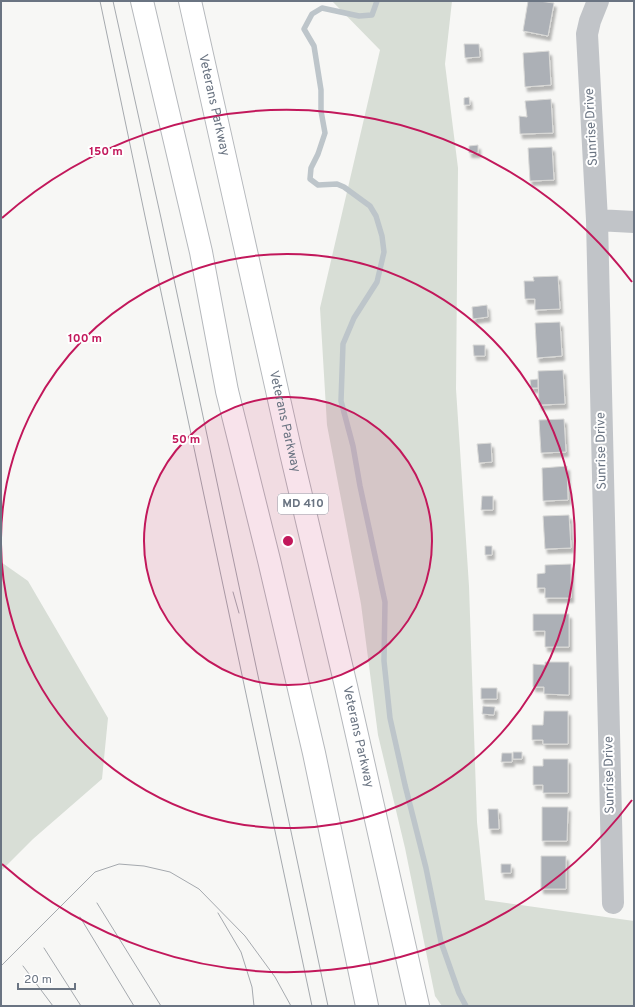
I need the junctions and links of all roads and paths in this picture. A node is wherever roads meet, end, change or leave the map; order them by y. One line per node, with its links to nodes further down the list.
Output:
1 (142, 1): 7 (main road)
2 (190, 1): 8 (main road, Veterans Parkway / MD 410)
3 (598, 1): 4 (street, Sunrise Drive)
4 (597, 220): 5 (street); 6 (street, Sunrise Drive)
5 (634, 222)
6 (612, 903)
7 (367, 1006)
8 (418, 1006)

